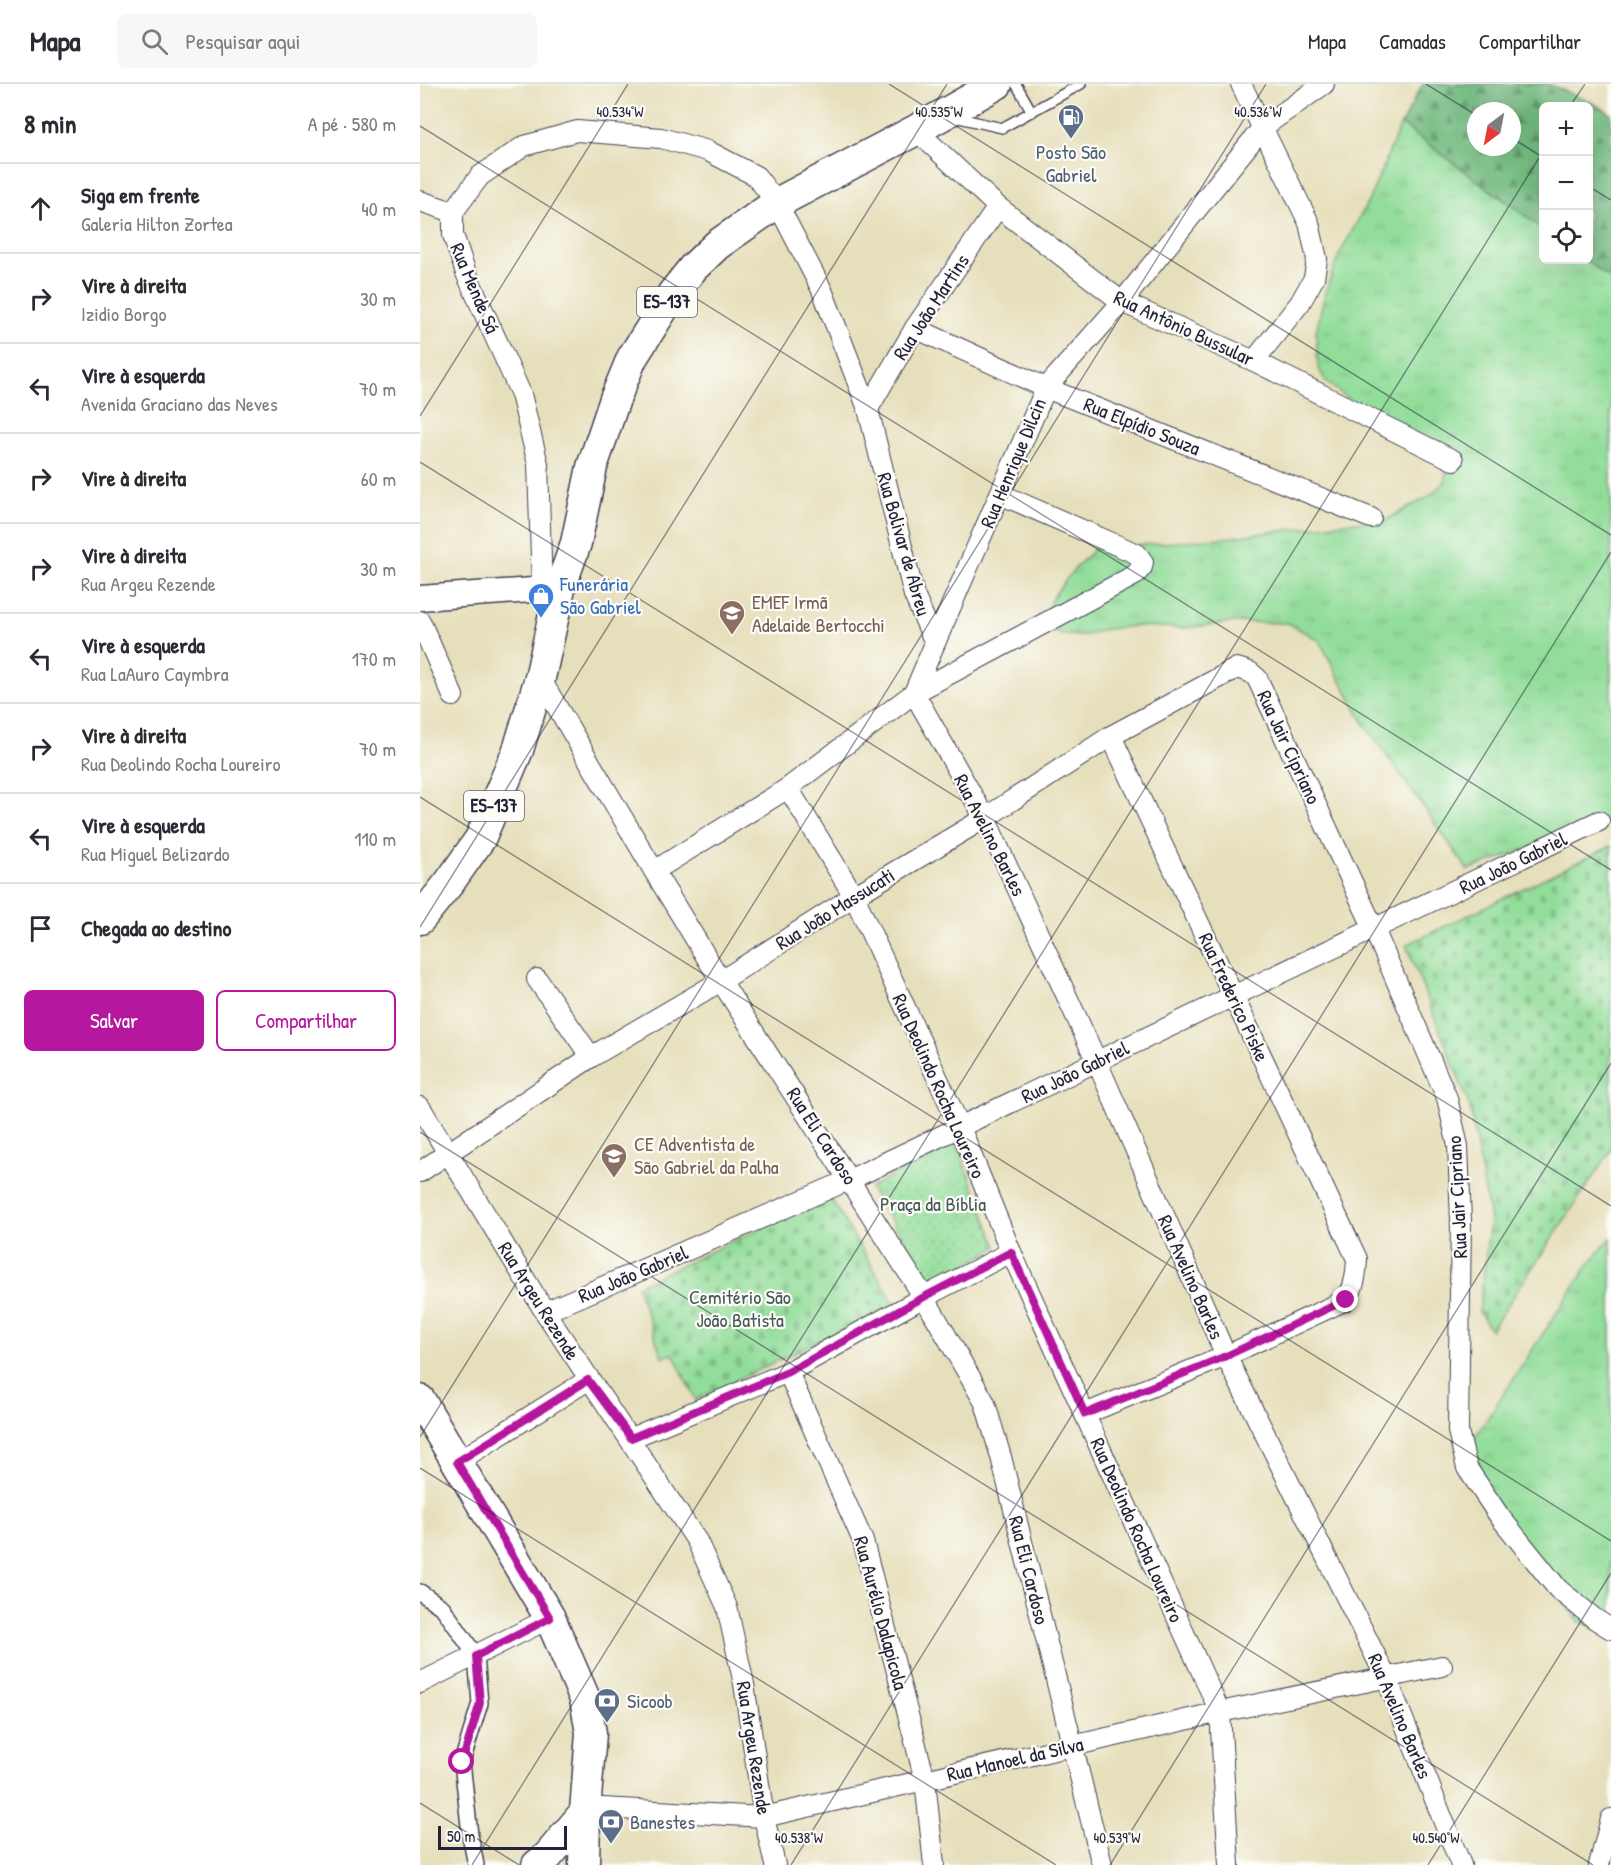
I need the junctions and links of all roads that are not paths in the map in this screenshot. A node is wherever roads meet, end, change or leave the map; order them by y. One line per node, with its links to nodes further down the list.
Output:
1 (1081, 84): 5 (lane)
2 (1240, 84): 7 (street)
3 (1324, 84): 7 (street, Rua Henrique Dilcin)
4 (999, 85): 5 (lane); 6 (main road, ES-137)
5 (1032, 112): 6 (lane)
6 (944, 114): 8 (main road, ES-137)
7 (1263, 127): 13 (street, Rua Henrique Dilcin); 15 (street)
8 (916, 130): 10 (main road, ES-137); 11 (street, Rua Antônio Bussular)
9 (420, 201): 12 (street)
10 (777, 203): 12 (street); 17 (street, Rua Bolivar de Abreu); 21 (main road, ES-137)
11 (998, 207): 13 (street, Rua Antônio Bussular); 14 (street, Rua João Martins)
12 (453, 212): 21 (street, Rua Mende Sá)
13 (1122, 302): 15 (street, Rua Antônio Bussular); 16 (street, Rua Henrique Dilcin)
14 (915, 328): 16 (street, Rua Elpídio Souza); 17 (street, Rua João Martins)
15 (1254, 361): 18 (street, Rua Antônio Bussular)
16 (1046, 388): 19 (street, Rua Henrique Dilcin); 20 (street, Rua Elpídio Souza)
17 (868, 409): 24 (street, Rua Bolivar de Abreu)
18 (1453, 460)
19 (1000, 494): 24 (street, Rua Henrique Dilcin); 27 (street)
20 (1371, 519)
21 (551, 589): 22 (street); 25 (main road, ES-137)
22 (420, 598)
23 (420, 621): 28 (street)
24 (935, 643): 27 (street)
25 (540, 678): 33 (street, Rua Eli Cardoso); 35 (main road, ES-137)
26 (1257, 678): 29 (street, Rua João Massucati); 36 (street, Rua Jair Cipriano)
27 (914, 693): 30 (street); 31 (street, Rua Avelino Barles)
28 (453, 696)
29 (1111, 736): 31 (street, Rua João Massucati); 39 (street, Rua Frederico Piske)
30 (788, 788): 33 (street); 34 (street, Rua Deolindo Rocha Loureiro)
31 (985, 818): 34 (street, Rua João Massucati); 41 (street, Rua Avelino Barles)
32 (1599, 821): 36 (street, Rua João Gabriel)
33 (654, 871): 38 (street, Rua Eli Cardoso)
34 (854, 896): 38 (street, Rua João Massucati); 43 (street, Rua Deolindo Rocha Loureiro)
35 (420, 919)
36 (1374, 929): 39 (street, Rua João Gabriel); 59 (street, Rua Jair Cipriano)
37 (537, 979): 40 (street)
38 (721, 981): 40 (street, Rua João Massucati); 46 (street, Rua Eli Cardoso)
39 (1233, 996): 41 (street, Rua João Gabriel); 50 (street, Rua Frederico Piske)
40 (591, 1057): 44 (street, Rua João Massucati)
41 (1097, 1062): 43 (street, Rua João Gabriel); 50 (street, Rua Avelino Barles)
42 (420, 1107): 44 (street, Rua Argeu Rezende)
43 (960, 1127): 46 (street, Rua João Gabriel); 47 (street, Rua Deolindo Rocha Loureiro)
44 (447, 1153): 45 (street, Rua João Massucati); 49 (street, Rua Argeu Rezende)
45 (420, 1172)
46 (851, 1179): 48 (street, Rua Eli Cardoso); 49 (street, Rua João Gabriel)
47 (1011, 1252): 48 (street); 54 (street, Rua Deolindo Rocha Loureiro)
48 (924, 1297): 51 (street); 65 (street, Rua Eli Cardoso)
49 (545, 1312): 52 (street, Rua Argeu Rezende)
50 (1226, 1356): 54 (street); 62 (street, Rua Avelino Barles)
51 (788, 1372): 55 (street); 66 (street, Rua Aurélio Dalapicola)
52 (588, 1380): 55 (street, Rua Argeu Rezende); 56 (street)
53 (420, 1400): 56 (main road)
54 (1085, 1414): 64 (street, Rua Deolindo Rocha Loureiro)
55 (631, 1438): 68 (street, Rua Argeu Rezende)
56 (457, 1462): 58 (main road)
57 (420, 1592): 60 (street)
58 (550, 1618): 60 (street); 67 (main road)
59 (1611, 1629)
60 (476, 1656): 63 (street); 70 (street)
61 (1442, 1666): 62 (street, Rua Manoel da Silva)
62 (1387, 1679): 64 (street, Rua Manoel da Silva); 77 (street, Rua Avelino Barles)
63 (420, 1683)
64 (1220, 1712): 65 (street, Rua Manoel da Silva); 76 (street, Rua Deolindo Rocha Loureiro)
65 (1072, 1746): 66 (street, Rua Manoel da Silva); 75 (street, Rua Eli Cardoso)
66 (925, 1780): 68 (street, Rua Manoel da Silva); 74 (street, Rua Aurélio Dalapicola)
67 (585, 1810): 68 (street, Rua Manoel da Silva); 71 (main road); 72 (main road)
68 (764, 1817): 73 (street, Rua Argeu Rezende)
69 (1611, 1819): 78 (street)
70 (476, 1865)
71 (537, 1865)
72 (584, 1865)
73 (775, 1865)
74 (934, 1865)
75 (1102, 1865)
76 (1229, 1865)
77 (1461, 1865)
78 (1599, 1865)

